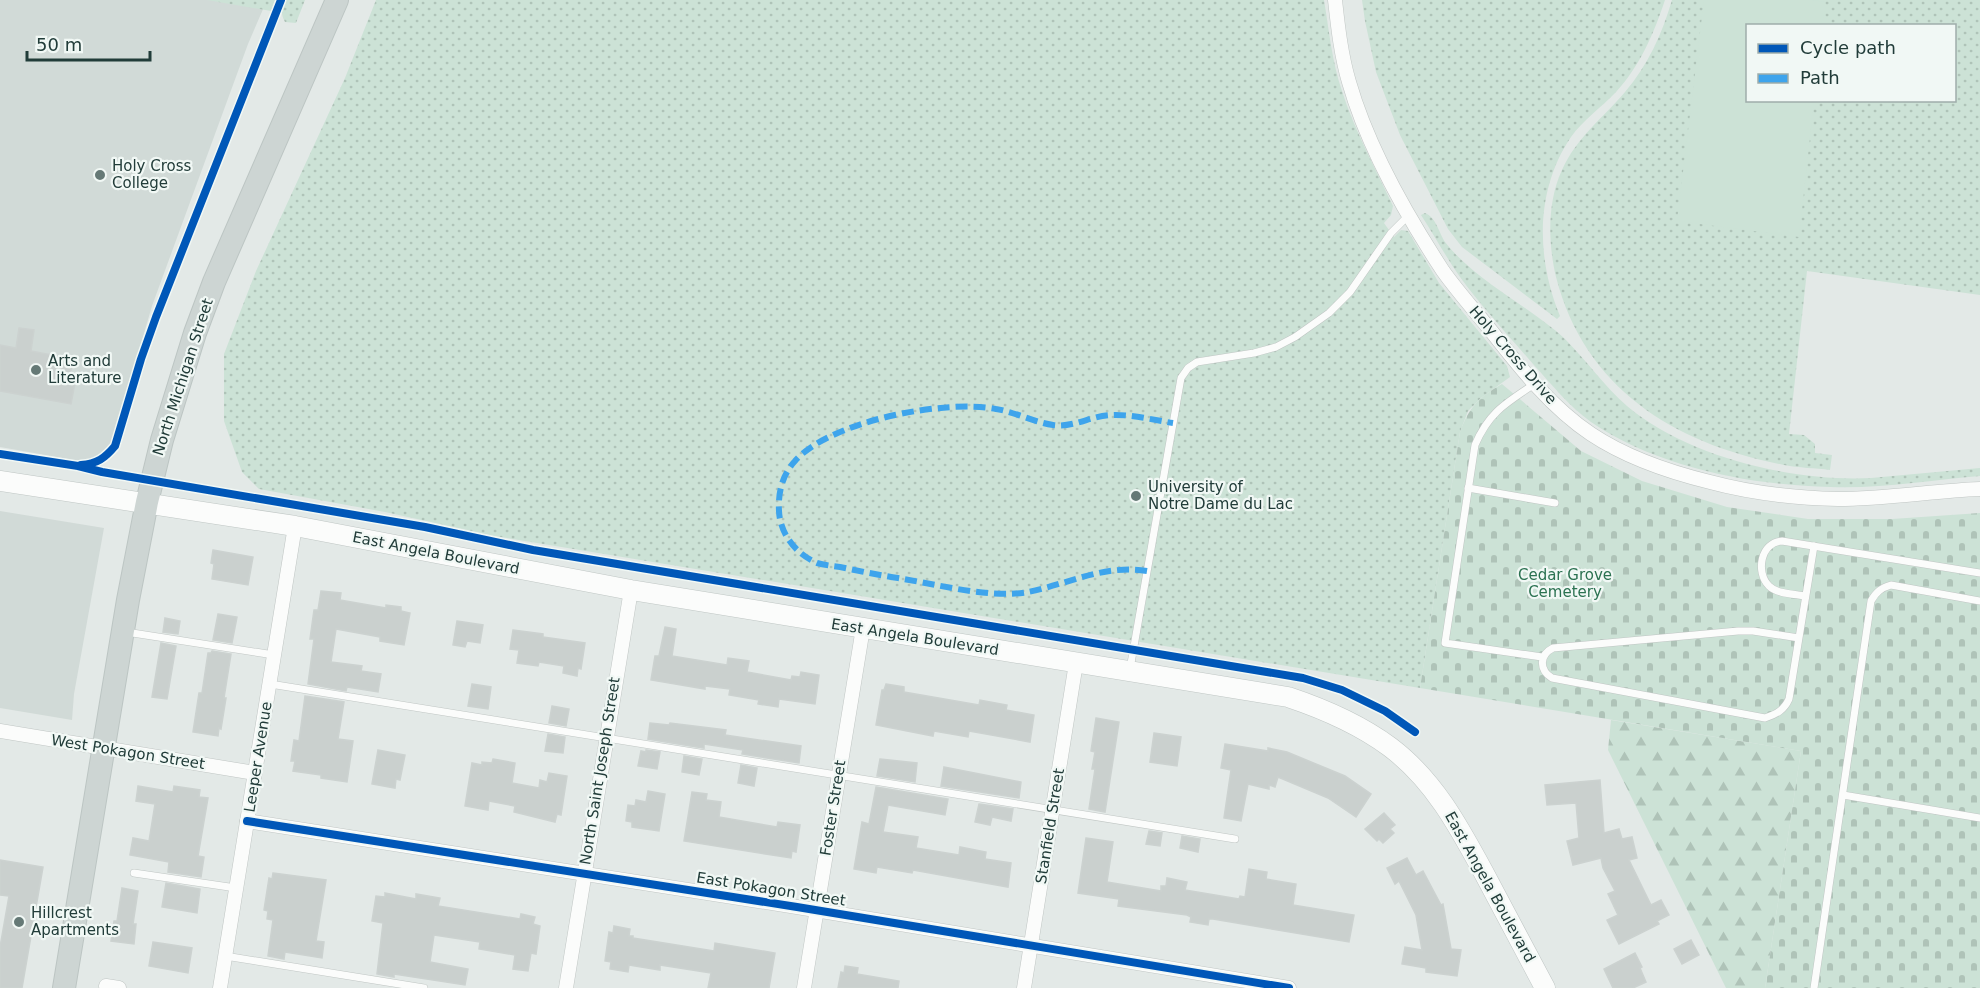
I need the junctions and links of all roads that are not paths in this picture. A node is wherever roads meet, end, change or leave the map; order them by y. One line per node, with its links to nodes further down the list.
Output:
1 (337, 0): 8 (main road, North Michigan Street)
2 (1335, 0): 3 (street, Holy Cross Drive)
3 (1410, 214): 4 (street, Holy Cross Drive); 22 (lane)
4 (1536, 383): 6 (lane); 7 (street, Holy Cross Drive)
5 (0, 482): 8 (main road, East Angela Boulevard)
6 (1468, 488): 9 (lane); 20 (lane)
7 (1980, 489)
8 (147, 502): 10 (main road, East Angela Boulevard); 17 (main road, North Michigan Street)
9 (1555, 503)
10 (295, 526): 13 (main road, East Angela Boulevard); 19 (street, Leeper Avenue)
11 (1814, 546): 12 (lane); 14 (lane); 14 (lane)
12 (1980, 573)
13 (631, 590): 16 (main road, East Angela Boulevard); 25 (street, North Saint Joseph Street)
14 (1805, 596): 18 (lane)
15 (1980, 601): 29 (lane)
16 (862, 628): 21 (main road, East Angela Boulevard); 28 (street, Foster Street)
17 (123, 632): 19 (lane); 26 (main road, North Michigan Street)
18 (1799, 638): 20 (lane); 20 (lane)
19 (274, 655): 23 (street, Leeper Avenue)
20 (1542, 657)
21 (1076, 663): 22 (main road, East Angela Boulevard); 30 (street, Stanfield Street)
22 (1130, 671): 47 (main road, East Angela Boulevard)
23 (270, 684): 25 (lane); 27 (street, Leeper Avenue)
24 (0, 730): 26 (street, West Pokagon Street)
25 (606, 738): 28 (lane); 35 (street, North Saint Joseph Street)
26 (103, 748): 27 (street, West Pokagon Street); 40 (main road, North Michigan Street)
27 (255, 772): 32 (street, Leeper Avenue)
28 (838, 776): 30 (lane); 37 (street, Foster Street)
29 (1843, 795): 31 (lane); 48 (lane)
30 (1053, 810): 33 (lane); 38 (street, Stanfield Street)
31 (1980, 818)
32 (247, 821): 35 (street, East Pokagon Street); 36 (street, Leeper Avenue)
33 (1235, 839)
34 (134, 873): 36 (lane)
35 (583, 873): 37 (street, East Pokagon Street); 43 (street, North Saint Joseph Street)
36 (236, 888): 39 (street, Leeper Avenue)
37 (817, 910): 38 (street, East Pokagon Street); 44 (street, Foster Street)
38 (1031, 945): 45 (street, Stanfield Street); 46 (street, East Pokagon Street)
39 (225, 956): 41 (street, Leeper Avenue); 42 (lane)
40 (64, 988)
41 (220, 988)
42 (424, 988)
43 (566, 988)
44 (804, 988)
45 (1024, 988)
46 (1289, 988)
47 (1545, 988)
48 (1814, 988)

